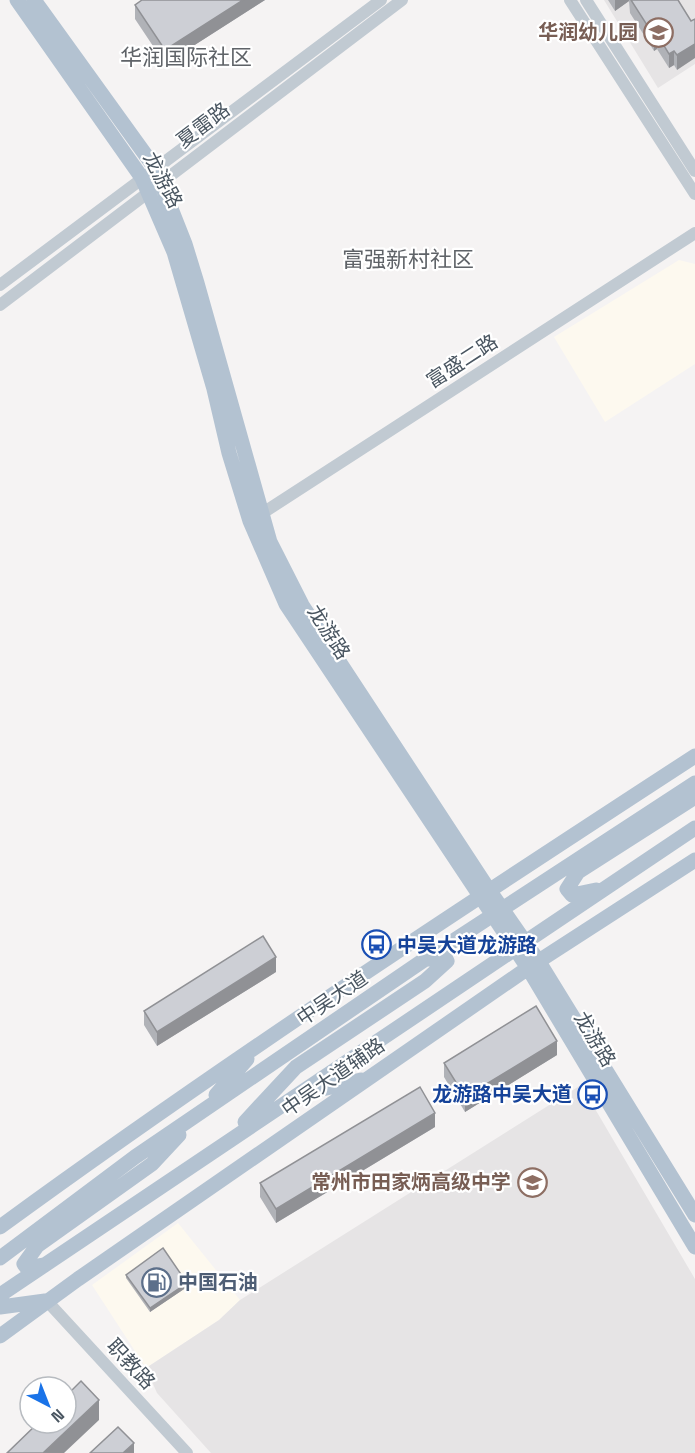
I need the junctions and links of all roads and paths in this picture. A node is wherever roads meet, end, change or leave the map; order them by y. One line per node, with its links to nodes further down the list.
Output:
1 (16, 0): 9 (main road, 龙游路)
2 (34, 0): 7 (main road, 龙游路)
3 (381, 0): 7 (street, 夏雷路)
4 (402, 0): 10 (street, 夏雷路)
5 (570, 0): 11 (street)
6 (586, 0): 8 (street)
7 (155, 168): 9 (street, 夏雷路); 10 (main road, 龙游路)
8 (695, 171)
9 (142, 178): 10 (main road, 龙游路); 13 (street, 夏雷路)
10 (155, 188): 14 (street, 夏雷路); 15 (main road, 龙游路)
11 (695, 194)
12 (695, 233): 15 (street, 富盛二路)
13 (0, 285)
14 (0, 305)
15 (256, 517): 22 (main road, 龙游路)
16 (695, 756): 22 (main road)
17 (695, 783): 23 (main road, 中吴大道)
18 (695, 797): 21 (main road)
19 (695, 828): 21 (main road)
20 (695, 860): 26 (main road, 中吴大道辅路)
21 (603, 889): 24 (main road)
22 (484, 893): 23 (main road, 龙游路); 27 (main road)
23 (497, 912): 24 (main road, 龙游路); 25 (main road, 中吴大道)
24 (520, 945): 26 (main road, 龙游路); 29 (main road)
25 (421, 962): 30 (main road, 中吴大道); 31 (main road)
26 (533, 965): 28 (main road, 中吴大道辅路); 32 (main road, 龙游路); 34 (main road, 龙游路)
27 (261, 1043): 30 (main road); 33 (main road)
28 (369, 1077): 29 (main road); 38 (main road, 中吴大道辅路)
29 (294, 1096): 31 (main road)
30 (202, 1111): 35 (main road, 中吴大道); 36 (main road)
31 (226, 1141): 36 (main road)
32 (695, 1215)
33 (0, 1227)
34 (695, 1247)
35 (0, 1258)
36 (43, 1265): 37 (main road)
37 (0, 1295)
38 (47, 1301): 39 (main road); 40 (main road, 中吴大道辅路); 41 (street, 职教路)
39 (0, 1307)
40 (0, 1336)
41 (187, 1453)

